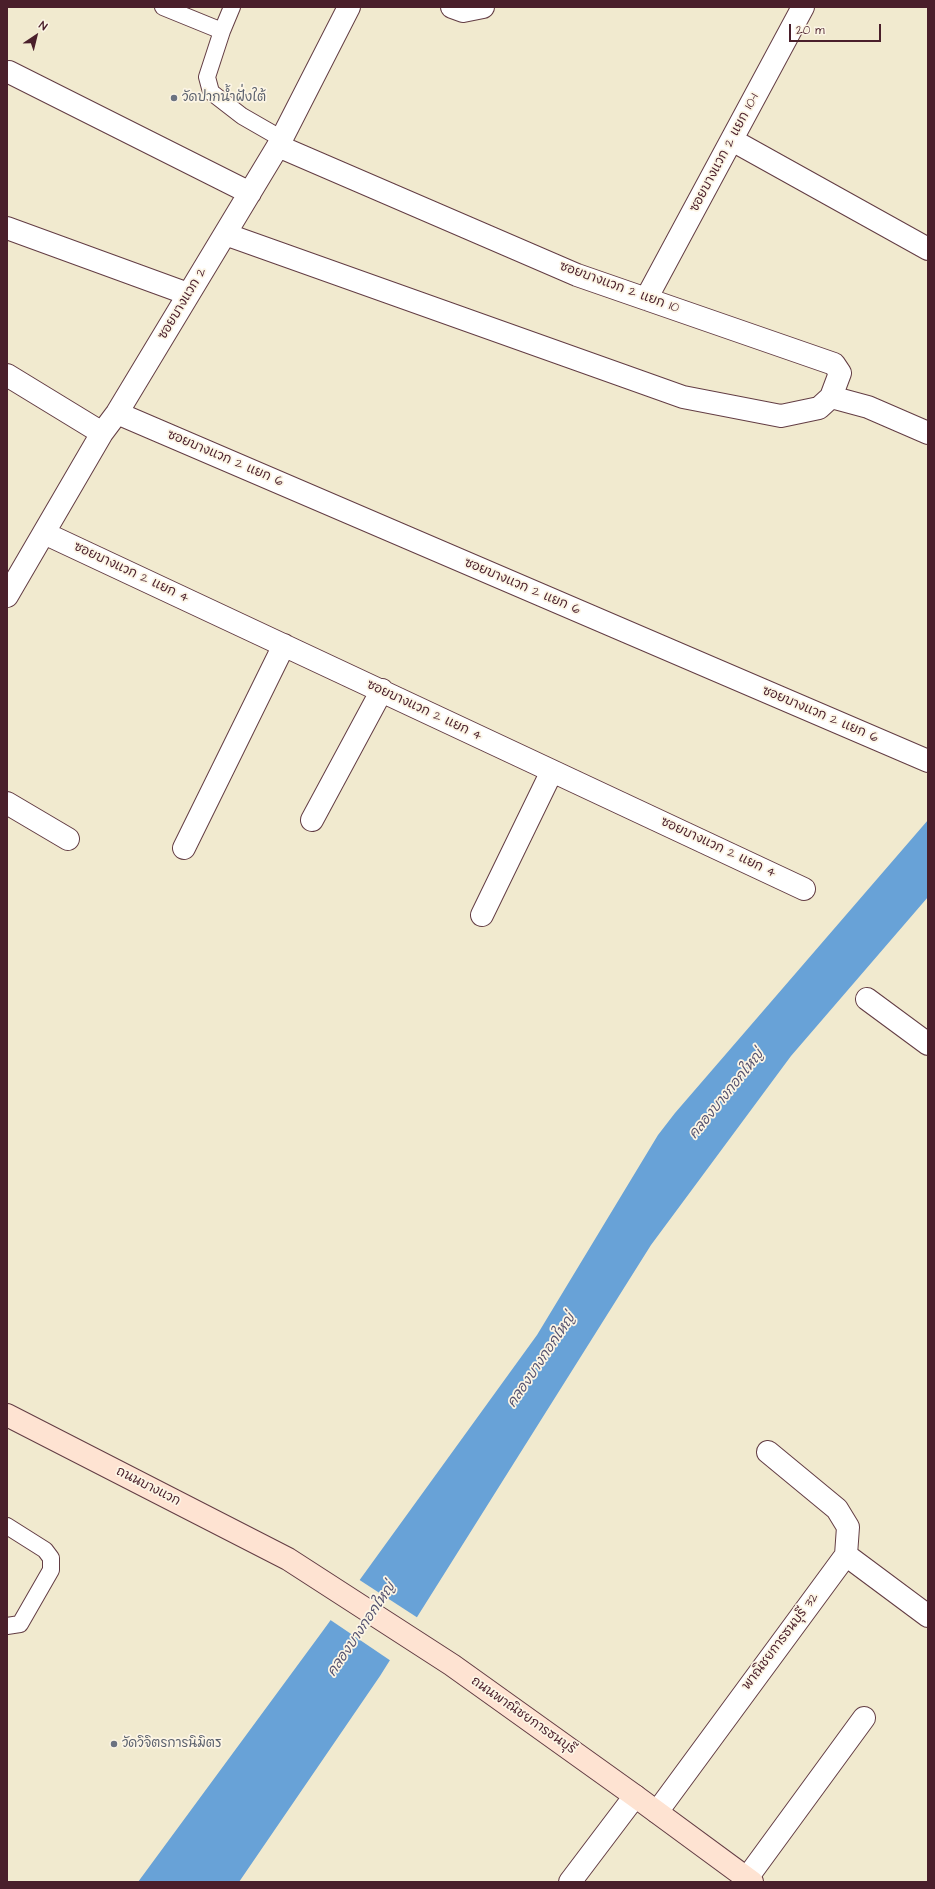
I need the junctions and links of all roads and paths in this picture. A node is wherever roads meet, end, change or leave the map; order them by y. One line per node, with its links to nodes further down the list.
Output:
1 (163, 7): 7 (lane)
2 (232, 7): 7 (lane)
3 (349, 7): 10 (street, ซอยบางแวก 2)
4 (452, 7): 5 (street)
5 (483, 7)
6 (803, 7): 9 (street, ซอยบางแวก 2 แยก 10-1)
7 (222, 31): 10 (lane)
8 (9, 72): 11 (street)
9 (732, 140): 14 (street); 16 (street, ซอยบางแวก 2 แยก 10-1)
10 (280, 142): 11 (street, ซอยบางแวก 2); 16 (street, ซอยบางแวก 2 แยก 10)
11 (250, 193): 13 (street, ซอยบางแวก 2)
12 (7, 228): 15 (street)
13 (225, 234): 15 (street, ซอยบางแวก 2); 18 (street)
14 (928, 249)
15 (188, 294): 19 (street, ซอยบางแวก 2)
16 (646, 299): 18 (street, ซอยบางแวก 2 แยก 10)
17 (7, 376): 20 (street)
18 (831, 397): 21 (street)
19 (117, 413): 20 (street, ซอยบางแวก 2); 26 (street, ซอยบางแวก 2 แยก 6)
20 (102, 433): 22 (street, ซอยบางแวก 2)
21 (928, 433)
22 (44, 533): 23 (street, ซอยบางแวก 2); 24 (street, ซอยบางแวก 2 แยก 4)
23 (7, 596)
24 (284, 645): 25 (street, ซอยบางแวก 2 แยก 4); 31 (street)
25 (382, 690): 27 (street, ซอยบางแวก 2 แยก 4); 29 (street)
26 (928, 761)
27 (552, 770): 32 (street, ซอยบางแวก 2 แยก 4); 33 (street)
28 (7, 803): 30 (street)
29 (312, 820)
30 (68, 839)
31 (184, 848)
32 (804, 889)
33 (482, 915)
34 (867, 999): 35 (street)
35 (928, 1044)
36 (7, 1415): 40 (main road, ถนนบางแวก)
37 (768, 1452): 39 (street)
38 (7, 1526): 42 (lane)
39 (846, 1555): 41 (street); 45 (street, พาณิชยการธนบุรี 32)
40 (288, 1559): 44 (main road, ถนนพาณิชยการธนบุรี)
41 (928, 1616)
42 (7, 1626)
43 (864, 1718): 46 (street)
44 (635, 1796): 45 (main road, ถนนพาณิชยการธนบุรี); 47 (street)
45 (656, 1812): 46 (main road, ถนนพาณิชยการธนบุรี)
46 (749, 1880)
47 (570, 1882)

